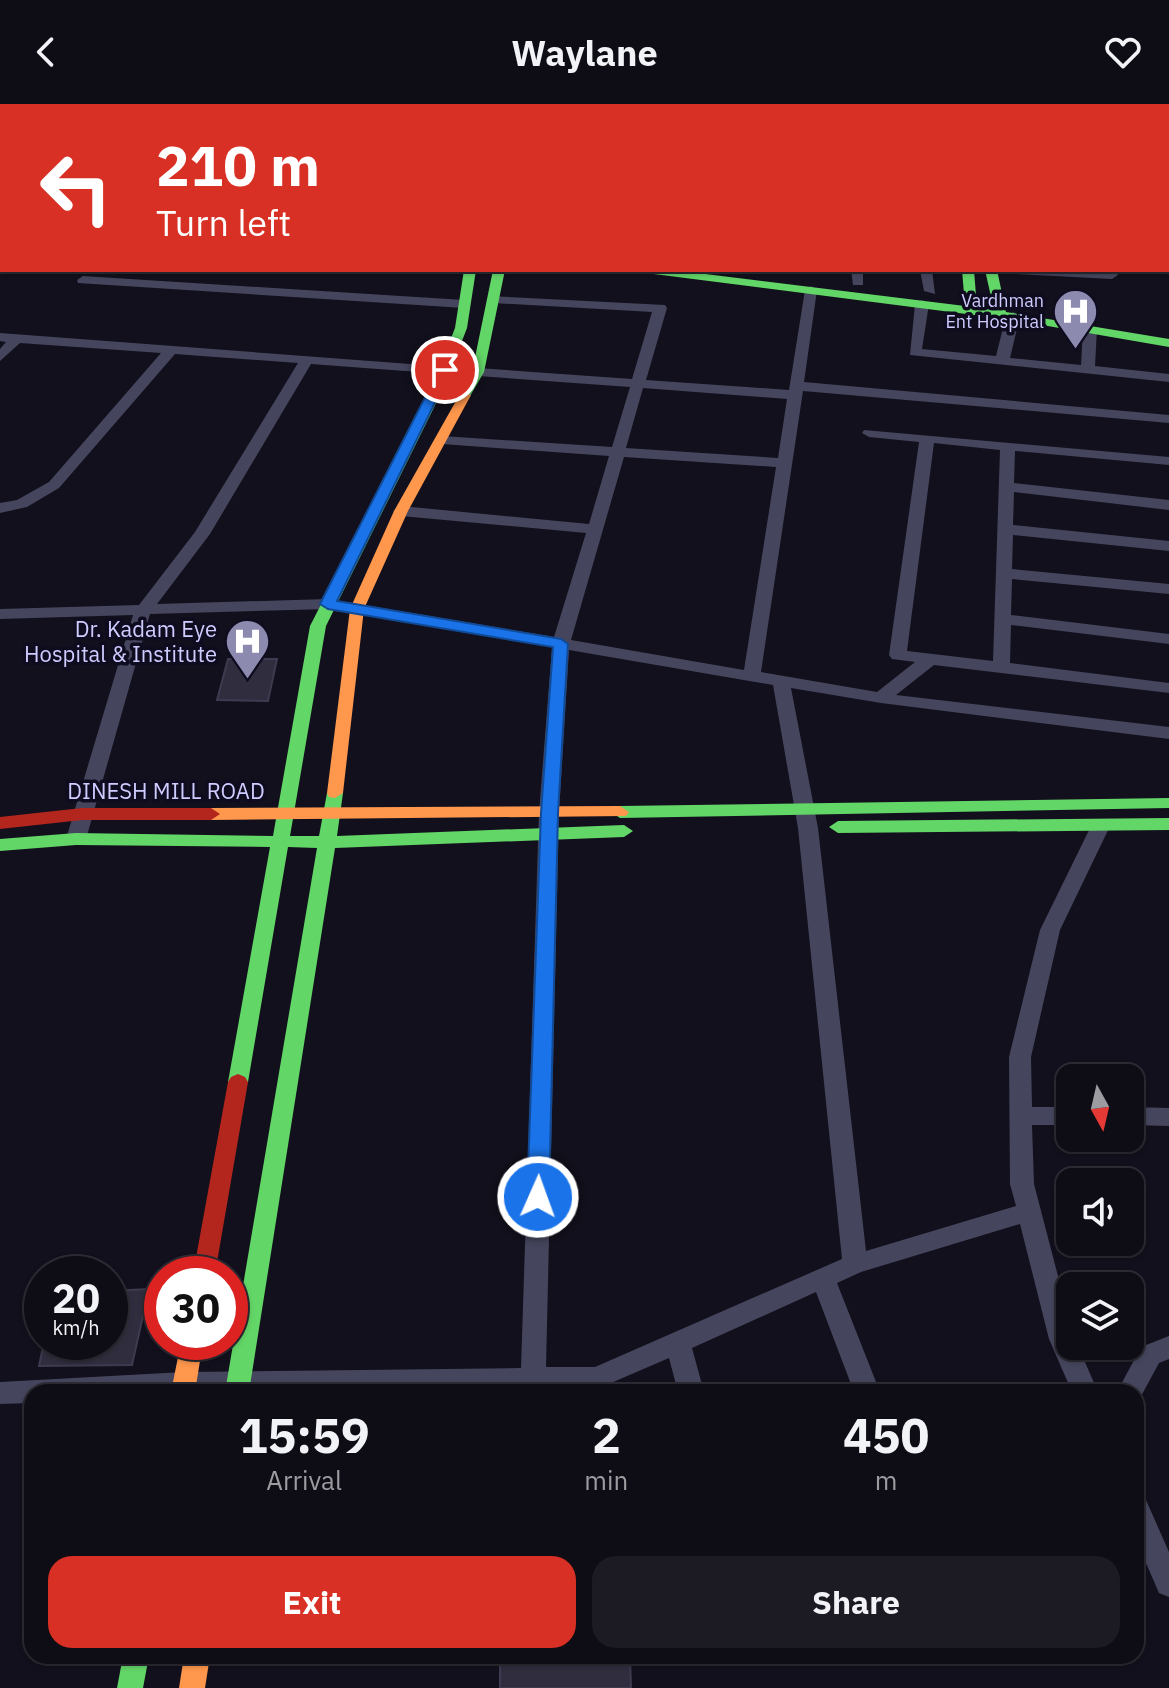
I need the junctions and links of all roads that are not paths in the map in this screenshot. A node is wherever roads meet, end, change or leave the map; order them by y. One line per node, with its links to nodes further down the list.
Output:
1 (470, 272): 16 (main road)
2 (499, 272): 14 (main road)
3 (662, 272): 12 (main road)
4 (789, 272): 10 (main road)
5 (926, 272): 13 (street)
6 (968, 272): 15 (main road)
7 (992, 272): 17 (main road)
8 (1054, 272): 9 (street)
9 (1110, 272)
10 (858, 276): 13 (main road)
11 (83, 280): 16 (street)
12 (811, 290): 13 (main road); 32 (street)
13 (926, 297): 15 (main road); 26 (street)
14 (493, 299): 29 (main road); 31 (street)
15 (971, 303): 17 (main road)
16 (464, 304): 27 (main road)
17 (1005, 310): 18 (main road); 19 (main road); 26 (street)
18 (1090, 329): 22 (main road); 28 (street)
19 (1169, 331)
20 (0, 337): 21 (street)
21 (17, 338): 23 (street); 24 (street)
22 (1169, 343)
23 (171, 350): 25 (street); 43 (street)
24 (0, 357)
25 (307, 360): 27 (street); 52 (street)
26 (1002, 361): 28 (street)
27 (445, 370): 50 (main road)
28 (1088, 370): 30 (street)
29 (478, 372): 31 (street); 36 (main road)
30 (1169, 378)
31 (638, 383): 32 (street); 38 (street)
32 (797, 391): 33 (street); 40 (street)
33 (1169, 419)
34 (869, 433): 35 (street)
35 (927, 438): 37 (street); 57 (street)
36 (442, 440): 38 (street); 44 (main road)
37 (1008, 446): 39 (street); 41 (street)
38 (618, 451): 40 (street); 45 (street)
39 (1169, 461)
40 (785, 463): 59 (street)
41 (1007, 487): 42 (street); 46 (street)
42 (1169, 505)
43 (0, 508)
44 (401, 511): 45 (street); 51 (main road)
45 (595, 529): 56 (street)
46 (1005, 529): 47 (street); 48 (street)
47 (1169, 546)
48 (1004, 573): 49 (street); 54 (street)
49 (1169, 589)
50 (328, 604): 51 (street); 52 (street); 66 (main road)
51 (357, 609): 56 (street); 67 (main road)
52 (143, 611): 53 (street); 65 (street)
53 (0, 614)
54 (1002, 619): 55 (street); 58 (street)
55 (1169, 639)
56 (561, 644): 59 (street); 70 (street)
57 (930, 659): 58 (street); 62 (street)
58 (1001, 667): 61 (street)
59 (752, 676): 60 (street)
60 (781, 681): 62 (street); 68 (street)
61 (1169, 688)
62 (881, 698): 63 (street)
63 (1169, 733)
64 (1169, 803): 68 (main road)
65 (82, 814): 66 (main road, DINESH MILL ROAD); 69 (main road, DINESH MILL ROAD); 75 (street)
66 (285, 814): 67 (main road, DINESH MILL ROAD); 76 (main road)
67 (333, 814): 70 (main road, DINESH MILL ROAD); 77 (main road)
68 (805, 819): 70 (main road); 71 (main road); 73 (main road); 85 (street)
69 (0, 823)
70 (549, 823): 74 (main road); 77 (main road); 90 (street)
71 (1101, 824): 72 (main road); 79 (street)
72 (1169, 824)
73 (685, 830)
74 (639, 831)
75 (76, 839): 76 (main road); 78 (main road)
76 (280, 840): 77 (main road); 84 (main road)
77 (329, 842): 92 (main road)
78 (0, 845)
79 (1021, 1116): 80 (street); 83 (street)
80 (1056, 1116)
81 (1144, 1116): 82 (street)
82 (1169, 1117)
83 (1029, 1212): 85 (street); 96 (street)
84 (207, 1256)
85 (855, 1264): 86 (street)
86 (823, 1278): 87 (street); 95 (street)
87 (678, 1342): 90 (street); 94 (street)
88 (1169, 1347): 97 (street)
89 (188, 1360): 91 (main road)
90 (533, 1379): 93 (street)
91 (184, 1384)
92 (239, 1384)
93 (349, 1384)
94 (689, 1384)
95 (864, 1384)
96 (1082, 1384)
97 (1134, 1384)
98 (24, 1392): 99 (street)
99 (0, 1393)
100 (1144, 1527): 101 (street)
101 (1169, 1584)
102 (134, 1664): 104 (main road)
103 (196, 1664): 105 (main road)
104 (130, 1688)
105 (192, 1688)

